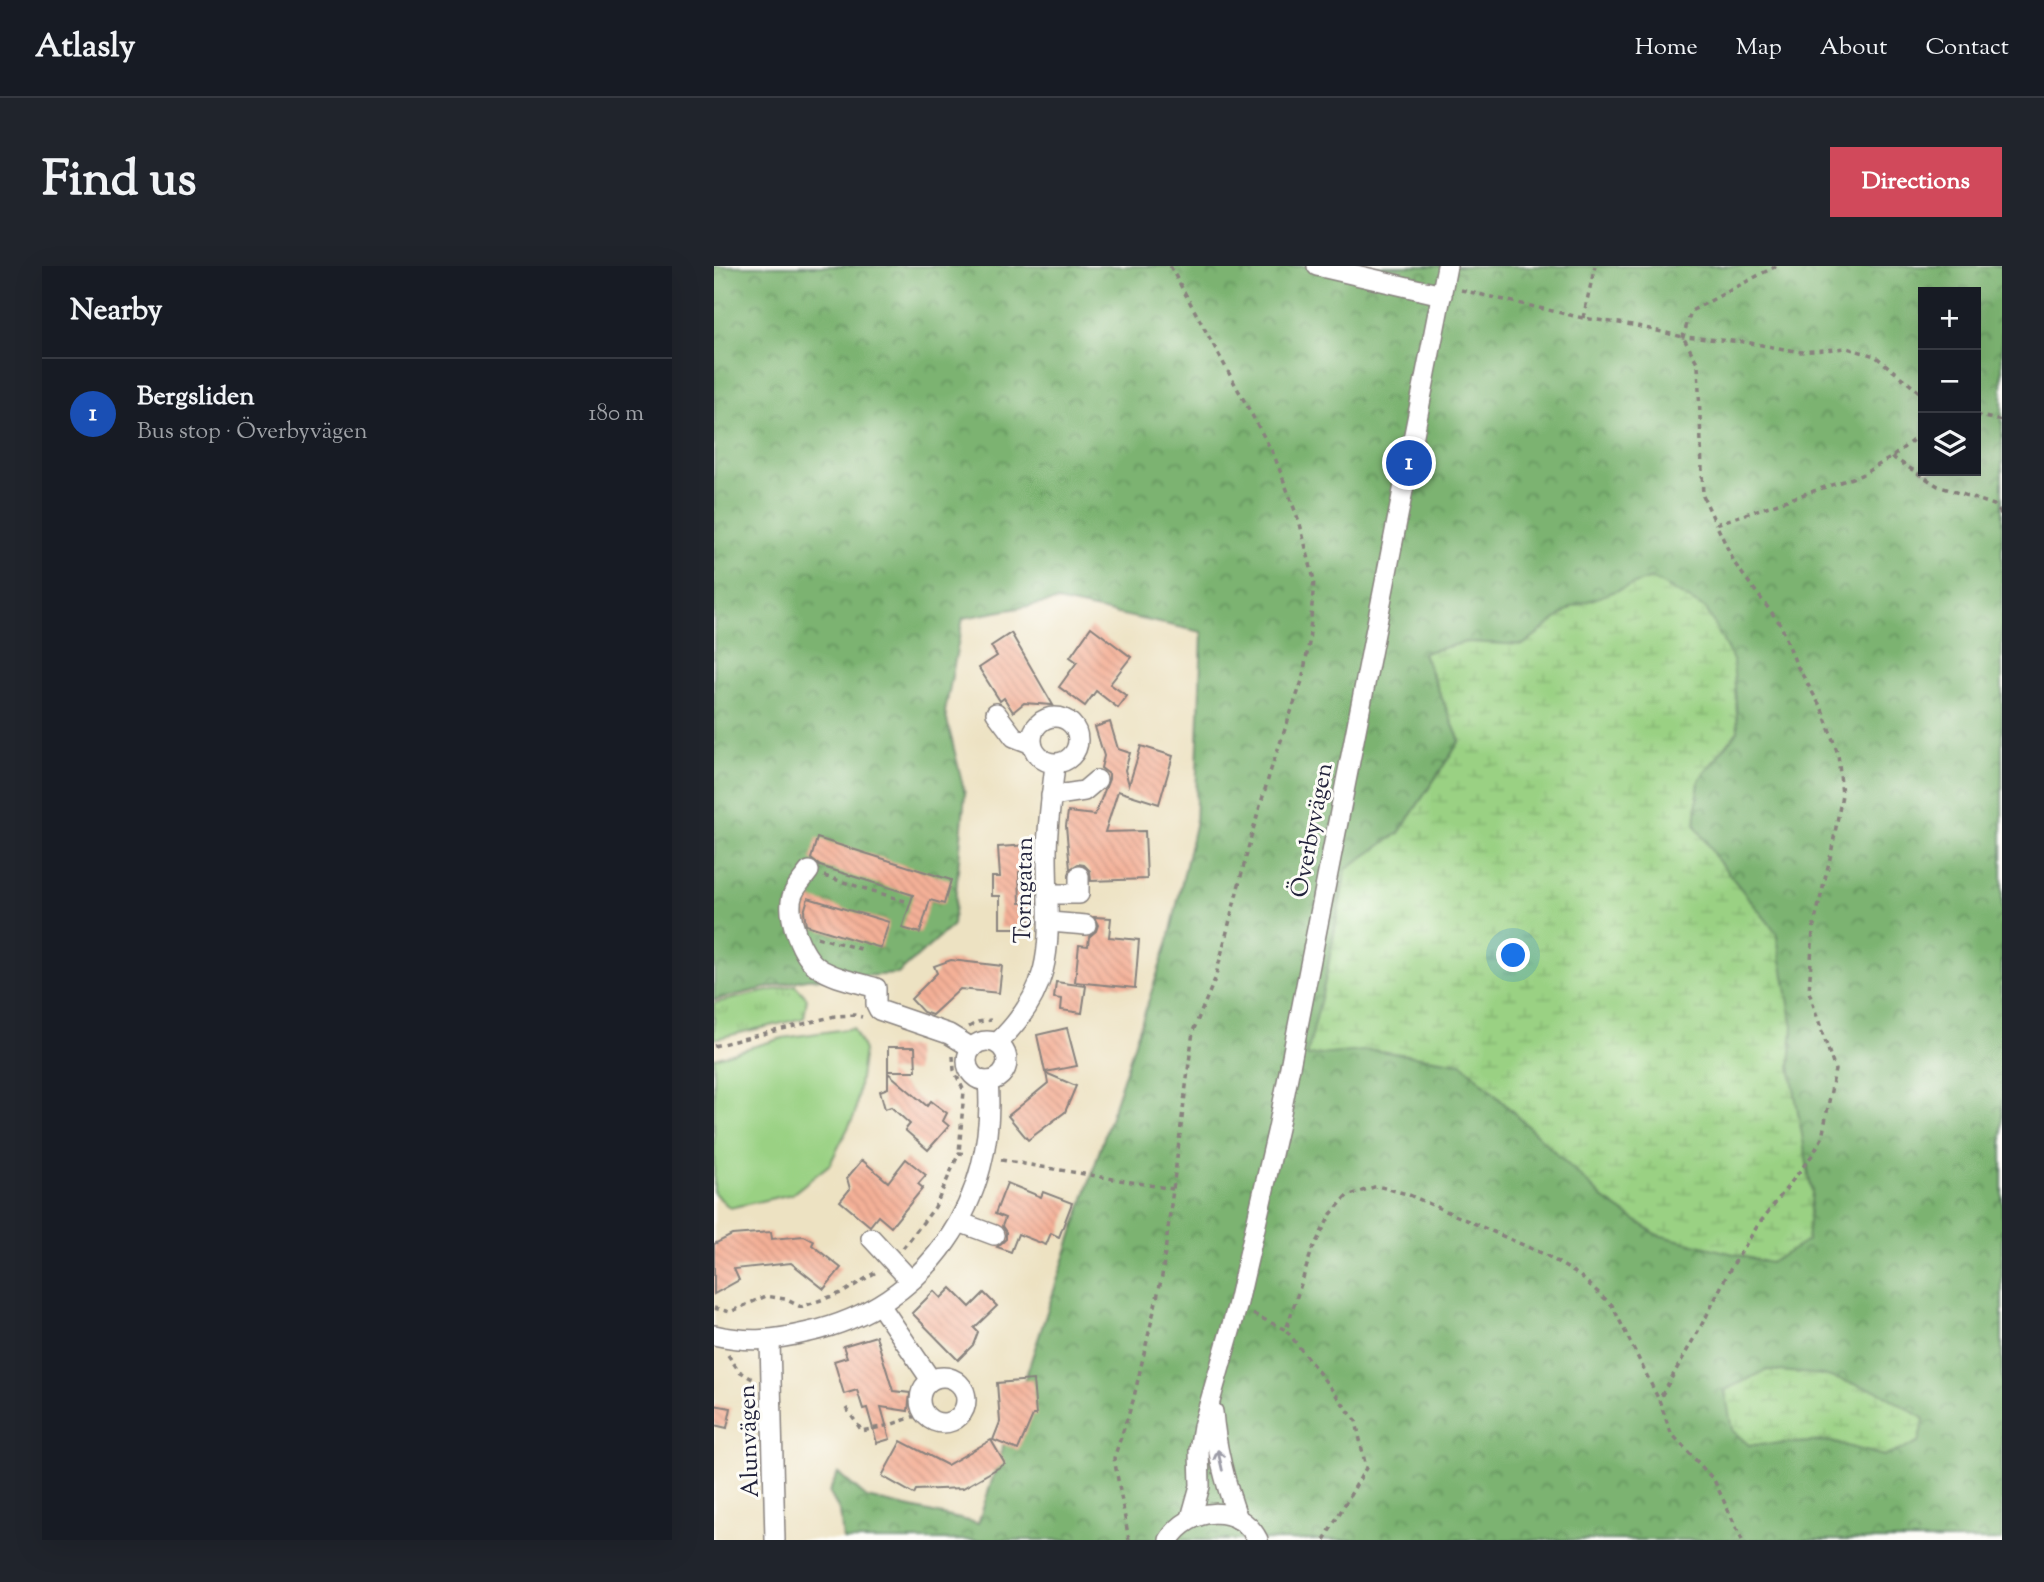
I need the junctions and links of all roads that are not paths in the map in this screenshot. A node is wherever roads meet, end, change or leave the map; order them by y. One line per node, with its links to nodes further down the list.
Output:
1 (1317, 266): 3 (street)
2 (1447, 266): 3 (street, Överbyvägen)
3 (1443, 291): 25 (street, Överbyvägen)
4 (996, 713): 5 (street)
5 (1032, 744): 6 (street); 6 (street)
6 (1055, 764): 8 (street, Torngatan)
7 (1097, 780): 8 (street)
8 (1051, 796): 11 (street, Torngatan)
9 (809, 872): 14 (street)
10 (1079, 876): 11 (street)
11 (1049, 894): 12 (street, Torngatan)
12 (1050, 922): 13 (street); 15 (street, Torngatan)
13 (1086, 925)
14 (965, 1043): 15 (street); 16 (street)
15 (997, 1043): 16 (street)
16 (988, 1081): 17 (street)
17 (959, 1222): 18 (street); 20 (street)
18 (994, 1236)
19 (871, 1238): 20 (street)
20 (910, 1280): 21 (street)
21 (880, 1305): 23 (street); 24 (street)
22 (714, 1335): 23 (street)
23 (770, 1341): 28 (street, Alunvägen)
24 (931, 1380): 24 (street)
25 (1212, 1400): 26 (street, Överbyvägen); 27 (street, Överbyvägen, one-way to 25)
26 (1191, 1518): 27 (street); 29 (street)
27 (1238, 1519): 30 (street)
28 (775, 1540)
29 (1169, 1540)
30 (1258, 1540)

